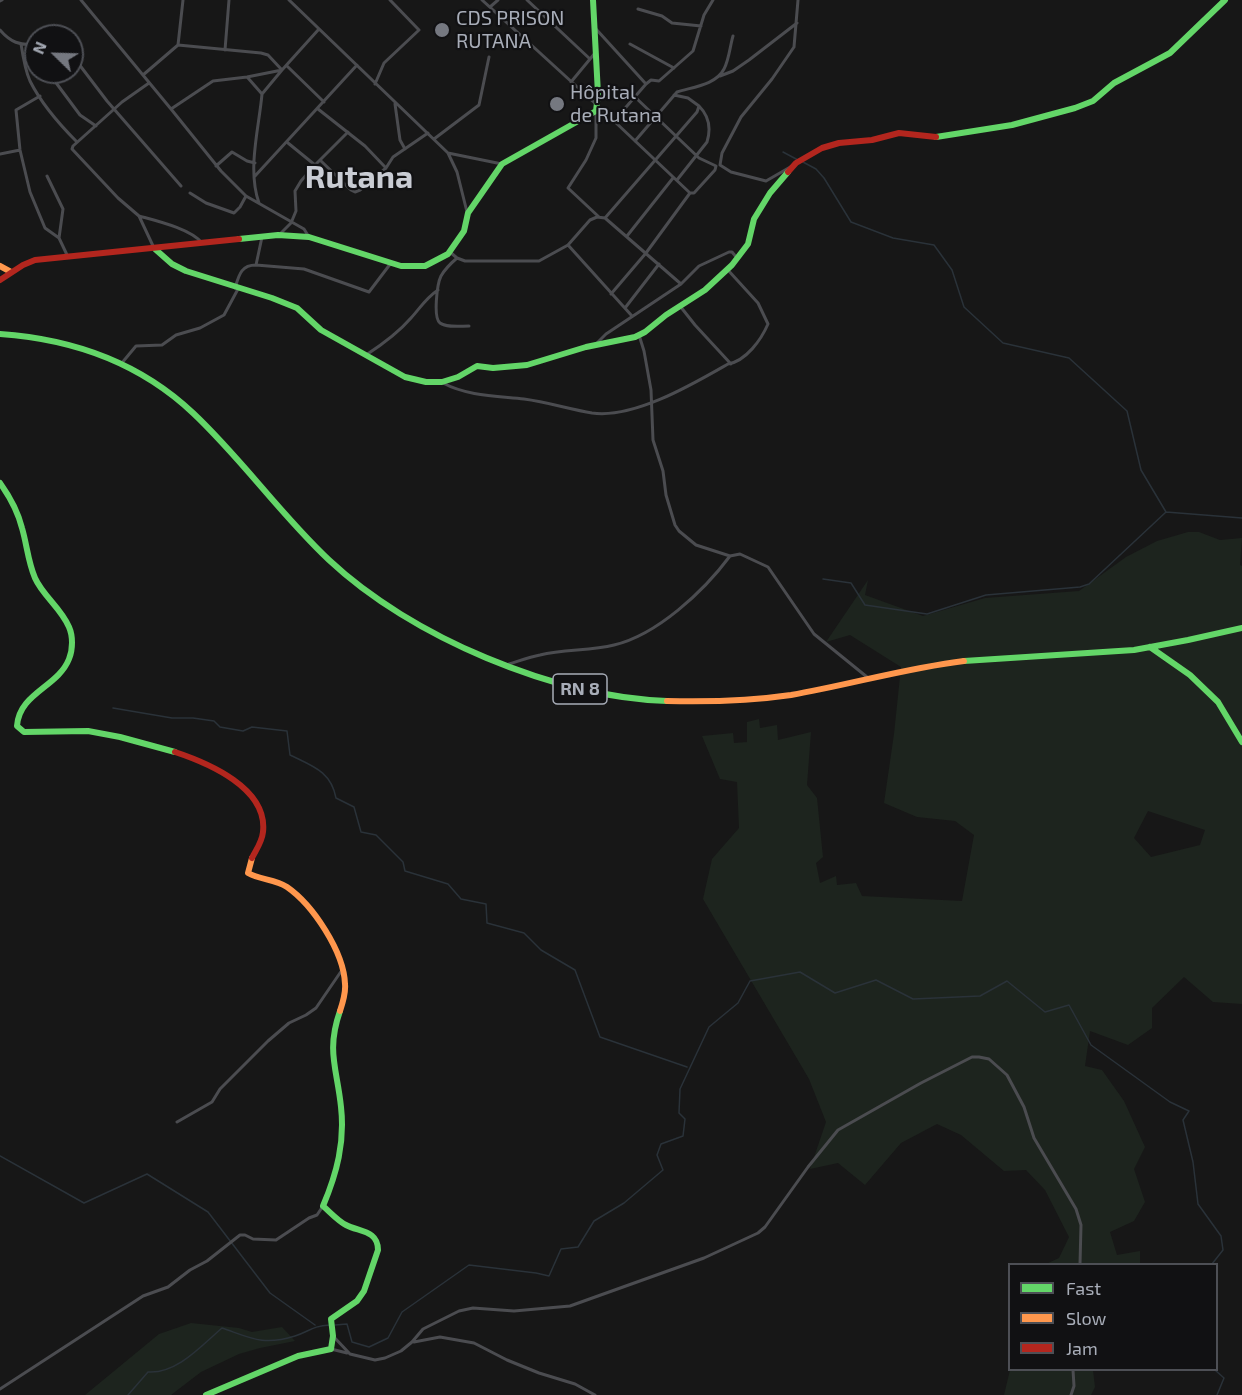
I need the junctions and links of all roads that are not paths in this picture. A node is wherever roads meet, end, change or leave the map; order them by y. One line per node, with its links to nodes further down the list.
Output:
1 (81, 0): 34 (street)
2 (183, 0): 24 (street)
3 (229, 0): 25 (street)
4 (289, 0): 18 (street)
5 (390, 0): 40 (street)
6 (482, 0): 13 (street)
7 (498, 0): 13 (street)
8 (527, 0): 28 (street)
9 (593, 0): 17 (street)
10 (713, 0): 16 (street)
11 (798, 0): 15 (street)
12 (1226, 0): 71 (street)
13 (490, 8): 37 (street)
14 (638, 9): 16 (street)
15 (797, 23): 35 (street); 71 (street)
16 (701, 26): 31 (street)
17 (594, 28): 26 (street); 41 (street)
18 (319, 29): 29 (street); 30 (street)
19 (0, 30): 21 (street)
20 (733, 36): 35 (street)
21 (21, 44): 22 (street); 44 (street)
22 (24, 44)
23 (630, 44): 31 (street)
24 (178, 45): 25 (street); 34 (street)
25 (225, 50): 33 (street)
26 (596, 52): 28 (street); 50 (street)
27 (489, 57): 59 (street)
28 (590, 59): 37 (street)
29 (286, 65): 33 (street); 46 (street)
30 (358, 65): 40 (street); 46 (street)
31 (674, 69): 41 (street)
32 (84, 70): 49 (street)
33 (282, 70): 36 (street); 42 (street)
34 (143, 75): 38 (street)
35 (718, 76): 43 (street)
36 (247, 77): 42 (street); 51 (street)
37 (571, 82): 50 (street)
38 (149, 83): 49 (street); 51 (street)
39 (57, 84): 55 (street)
40 (375, 84): 47 (street)
41 (646, 84): 45 (street)
42 (262, 94): 70 (street)
43 (674, 95): 48 (street); 53 (street)
44 (40, 96): 62 (street); 64 (street)
45 (636, 97): 53 (street); 54 (street)
46 (324, 102): 52 (street)
47 (394, 103): 57 (street); 63 (street)
48 (699, 106): 58 (street); 67 (street)
49 (115, 108): 55 (street); 79 (street)
50 (597, 108): 54 (street); 72 (street); 86 (street)
51 (171, 109): 73 (street)
52 (318, 109): 56 (street); 61 (street)
53 (656, 116): 58 (street); 60 (street)
54 (614, 121): 60 (street)
55 (96, 126): 62 (street)
56 (348, 132): 68 (street); 75 (street)
57 (428, 133): 59 (street); 63 (street)
58 (677, 136): 67 (street); 69 (street)
59 (434, 140): 65 (street)
60 (635, 141): 69 (street)
61 (287, 142): 74 (street); 77 (street)
62 (77, 143): 85 (street)
63 (405, 149): 75 (street)
64 (20, 150): 66 (street); 93 (street)
65 (448, 153): 72 (street); 84 (street)
66 (0, 154)
67 (696, 154): 78 (street); 81 (street)
68 (320, 160): 74 (street); 75 (street)
69 (655, 161): 78 (street); 87 (street)
70 (255, 163): 73 (street); 77 (street)
71 (796, 163): 101 (street)
72 (502, 164): 84 (street)
73 (216, 165): 82 (street)
74 (315, 165): 88 (street)
75 (386, 168)
76 (47, 176): 93 (street)
77 (255, 176): 83 (street)
78 (675, 179): 81 (street); 90 (street)
79 (181, 186)
80 (190, 193): 82 (street)
81 (690, 193): 98 (street)
82 (246, 196): 83 (street)
83 (260, 205): 88 (street)
84 (468, 213): 97 (street)
85 (139, 216): 94 (street); 96 (street)
86 (600, 217): 87 (street); 95 (street)
87 (605, 218): 90 (street)
88 (291, 223): 89 (street); 92 (street)
89 (278, 236): 91 (street); 92 (street)
90 (627, 236): 98 (street)
91 (262, 237): 94 (street); 104 (street)
92 (309, 237): 102 (street)
93 (58, 238): 99 (street)
94 (203, 243): 96 (street)
95 (568, 245): 100 (street); 112 (street)
96 (154, 249): 99 (street); 110 (street)
97 (450, 252): 100 (street); 102 (street)
98 (646, 253): 103 (street); 112 (street)
99 (68, 257): 107 (street)
100 (457, 258): 111 (street)
101 (737, 258): 106 (street); 109 (street)
102 (391, 263): 104 (street)
103 (658, 264): 109 (street); 114 (street)
104 (256, 265): 110 (street)
105 (0, 266): 107 (street)
106 (727, 269): 113 (street); 122 (street)
107 (11, 272): 108 (street)
108 (0, 280)
109 (681, 284): 115 (street)
110 (237, 288): 120 (street); 121 (street)
111 (438, 290): 116 (street); 120 (street)
112 (611, 294): 114 (street)
113 (680, 306): 118 (street); 122 (street)
114 (625, 308): 115 (street)
115 (632, 316): 119 (street)
116 (469, 326)
117 (0, 334): 121 (street, RN 8)
118 (639, 335): 119 (street); 124 (street)
119 (594, 345): 123 (street)
120 (365, 356): 123 (street)
121 (122, 364): 129 (street, RN 8)
122 (732, 364): 124 (street)
123 (443, 383): 124 (street)
124 (652, 403): 126 (street)
125 (0, 483): 132 (street)
126 (730, 556): 129 (street); 130 (street)
127 (1242, 628): 128 (street, RN 8)
128 (1150, 647): 130 (street, RN 8); 131 (street)
129 (507, 664): 130 (street, RN 8)
130 (867, 678)
131 (1242, 742)
132 (342, 970): 133 (street); 134 (street)
133 (177, 1122)
134 (323, 1206): 136 (street); 141 (street)
135 (1080, 1263): 137 (street)
136 (333, 1336): 138 (street); 139 (street)
137 (412, 1342): 139 (street); 143 (street)
138 (331, 1349): 139 (street); 142 (street)
139 (350, 1354)
140 (1073, 1371): 144 (street)
141 (0, 1389)
142 (206, 1395)
143 (595, 1395)
144 (1071, 1395)

